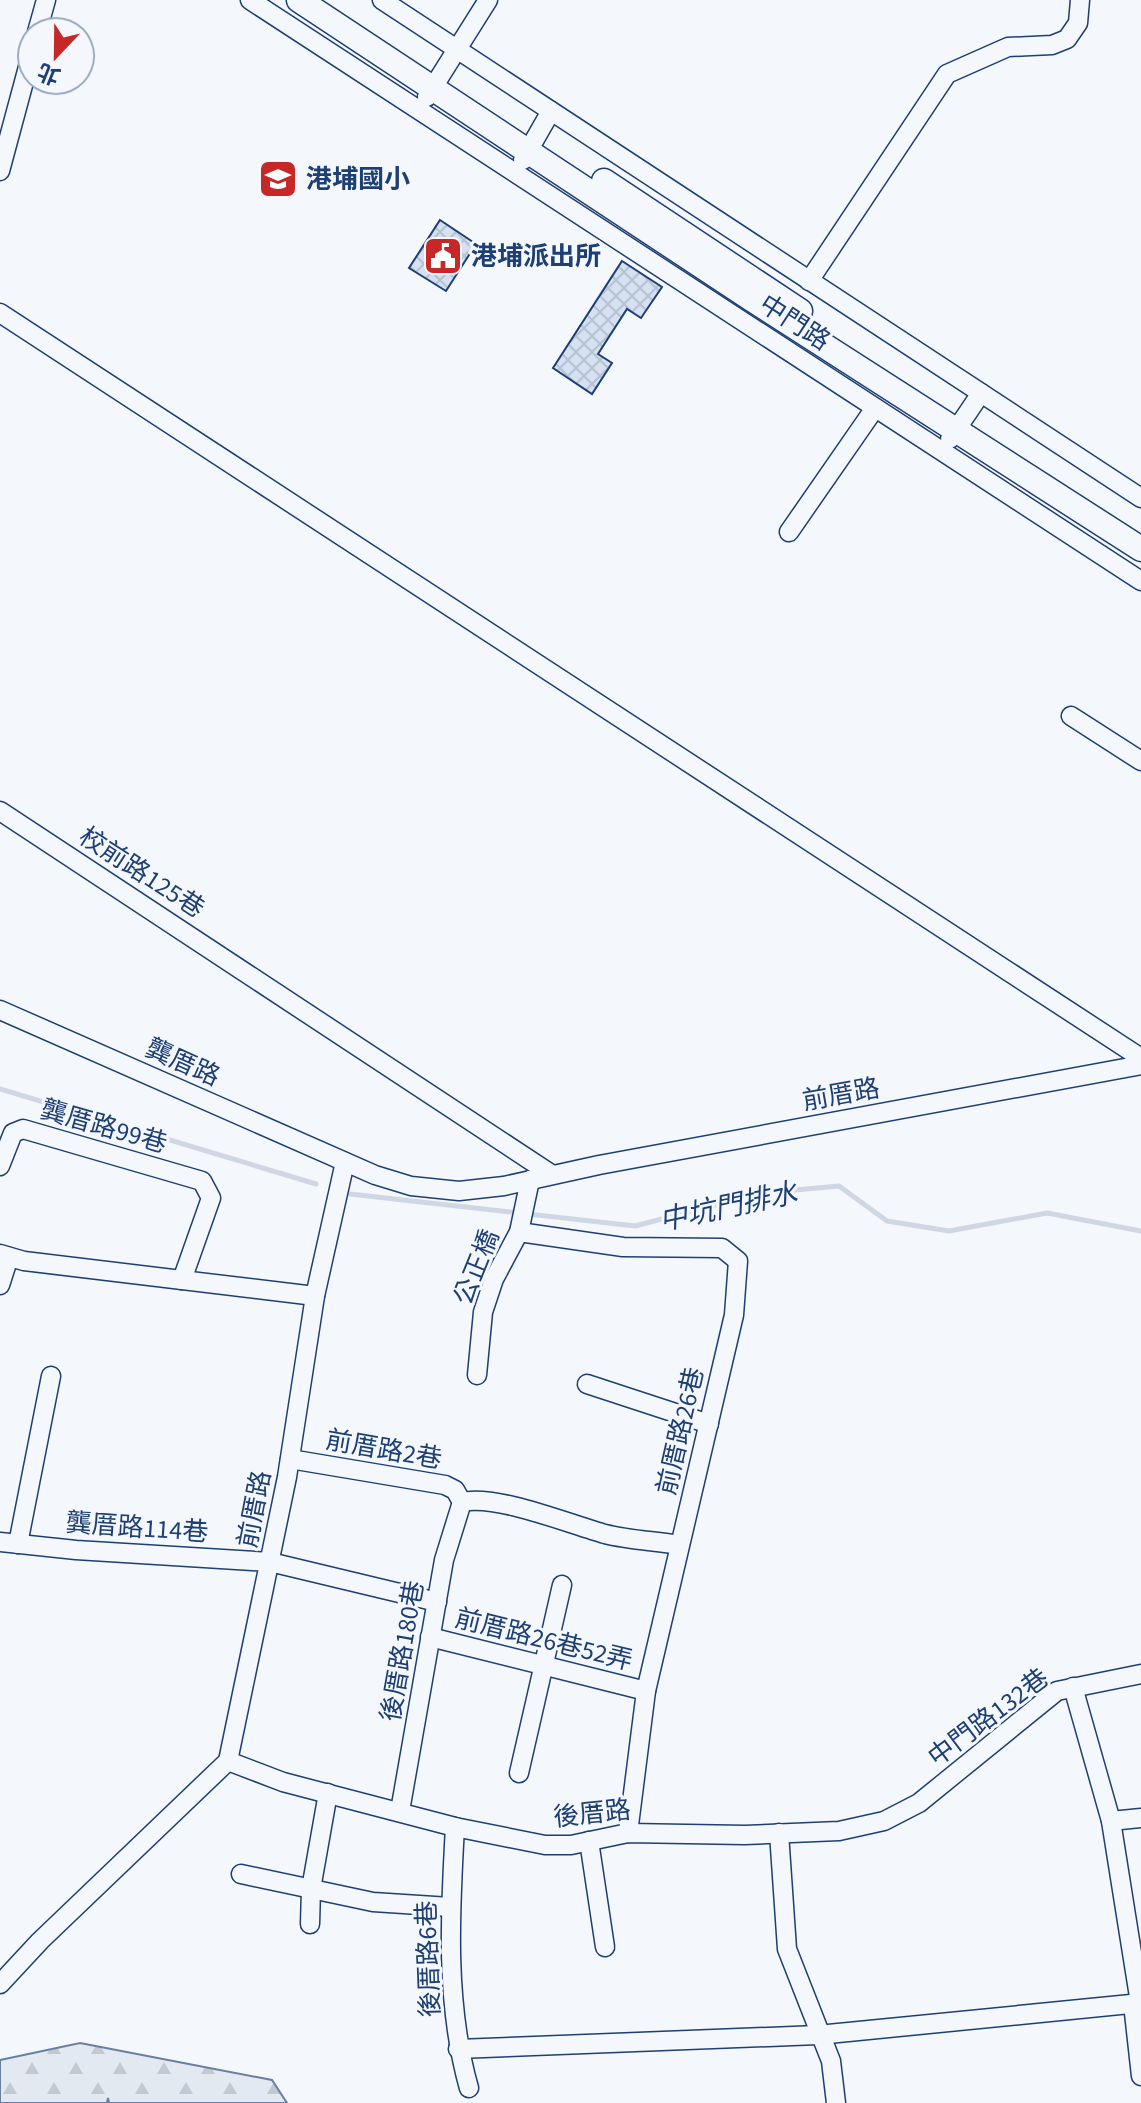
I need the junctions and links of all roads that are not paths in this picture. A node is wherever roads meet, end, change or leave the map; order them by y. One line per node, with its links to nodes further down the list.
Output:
1 (250, 0): 10 (street, 中門路)
2 (299, 0): 8 (main road)
3 (328, 0): 8 (main road)
4 (382, 0): 7 (street, 中門路)
5 (488, 0): 7 (street)
6 (1080, 0): 15 (street)
7 (456, 48): 8 (street); 11 (street, 中門路)
8 (437, 81): 10 (street); 12 (main road, 中門路)
9 (20, 96): 13 (street)
10 (418, 110): 14 (street, 中門路)
11 (551, 111): 12 (street); 15 (street, 中門路)
12 (533, 143): 14 (street); 19 (main road, 中門路)
13 (0, 171)
14 (515, 173): 18 (street, 中門路)
15 (809, 281): 17 (street, 中門路)
16 (0, 313): 30 (street)
17 (981, 393): 19 (street); 21 (street, 中門路)
18 (875, 408): 20 (street, 中門路); 22 (street)
19 (960, 424): 20 (street); 23 (main road, 中門路)
20 (942, 452): 24 (street, 中門路)
21 (1141, 498)
22 (789, 532)
23 (1139, 540): 24 (street)
24 (1119, 567): 25 (street, 中門路)
25 (1141, 581)
26 (1071, 716): 27 (street)
27 (1141, 761)
28 (0, 811): 34 (street, 校前路125巷)
29 (0, 1010): 32 (street, 龔厝路)
30 (1141, 1058)
31 (1141, 1065): 34 (street, 前厝路)
32 (345, 1162): 35 (street, 前厝路); 40 (street, 前厝路)
33 (0, 1166): 38 (street, 龔厝路99巷)
34 (551, 1174): 35 (street, 前厝路)
35 (530, 1180): 36 (street, 公正橋)
36 (522, 1219): 41 (street, 公正橋); 44 (street, 前厝路26巷)
37 (4, 1256): 38 (street); 39 (street)
38 (182, 1280): 40 (street)
39 (0, 1285)
40 (315, 1296): 45 (street, 前厝路)
41 (477, 1375)
42 (51, 1376): 47 (street)
43 (587, 1384): 44 (street)
44 (709, 1424): 48 (street, 前厝路26巷)
45 (290, 1459): 46 (street, 前厝路2巷); 49 (street, 前厝路)
46 (462, 1502): 48 (street); 51 (street, 後厝路180巷)
47 (9, 1543): 49 (street, 龔厝路114巷)
48 (679, 1545): 56 (street, 前厝路26巷)
49 (270, 1562): 51 (street, 龔厝路114巷); 57 (street, 前厝路)
50 (562, 1585): 53 (street)
51 (437, 1602): 52 (street, 後厝路180巷)
52 (430, 1637): 53 (street, 前厝路26巷52弄); 61 (street, 後厝路180巷)
53 (543, 1666): 56 (street, 前厝路26巷52弄); 58 (street)
54 (1141, 1674): 55 (street, 中門路132巷)
55 (1073, 1687): 60 (street, 中門路132巷); 63 (street)
56 (646, 1691): 65 (street, 前厝路26巷)
57 (228, 1761): 59 (street, 後厝路); 73 (street)
58 (519, 1773)
59 (328, 1793): 61 (street, 後厝路); 69 (street)
60 (919, 1803): 66 (street, 後厝路)
61 (400, 1811): 64 (street, 後厝路)
62 (1141, 1818): 63 (street)
63 (1111, 1821): 74 (street)
64 (455, 1827): 67 (street, 後厝路); 70 (street, 後厝路6巷)
65 (628, 1833): 66 (street, 後厝路); 67 (street, 後厝路)
66 (779, 1833): 75 (street)
67 (589, 1841): 72 (street)
68 (241, 1874): 69 (street)
69 (311, 1889): 70 (street); 71 (street)
70 (450, 1907): 76 (street, 後厝路6巷)
71 (310, 1924)
72 (605, 1947)
73 (0, 1984)
74 (1138, 2003): 75 (street); 77 (street)
75 (818, 2035): 76 (street); 79 (street)
76 (458, 2049): 78 (street, 後厝路6巷)
77 (1141, 2076)
78 (469, 2088)
79 (836, 2103)

